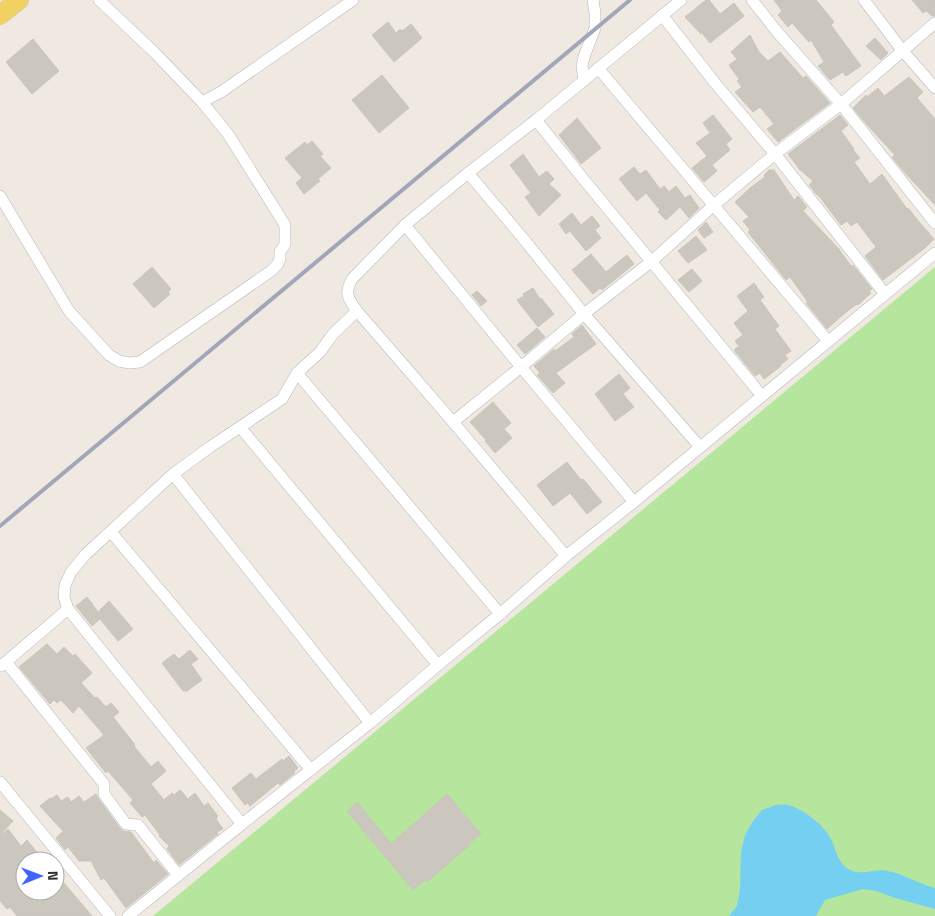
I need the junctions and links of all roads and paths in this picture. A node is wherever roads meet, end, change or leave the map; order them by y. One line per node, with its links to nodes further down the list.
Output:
1 (19, 0): 8 (main road)
2 (99, 0): 15 (street)
3 (354, 0): 15 (street)
4 (593, 0): 13 (street)
5 (680, 0): 9 (street)
6 (752, 0): 16 (street)
7 (864, 0): 11 (street)
8 (0, 15)
9 (662, 15): 12 (street); 18 (street)
10 (935, 22): 11 (street)
11 (902, 50): 14 (street); 16 (street)
12 (598, 68): 13 (street); 21 (street)
13 (584, 80): 17 (street)
14 (935, 88)
15 (202, 102): 20 (street)
16 (840, 104): 18 (street); 22 (street)
17 (536, 120): 19 (street); 25 (street)
18 (775, 154): 21 (street); 26 (street)
19 (468, 173): 23 (street); 28 (street)
20 (0, 196)
21 (714, 205): 25 (street); 29 (street)
22 (935, 223)
23 (405, 225): 27 (street); 30 (street)
24 (935, 253): 26 (street)
25 (652, 261): 28 (street); 32 (street)
26 (885, 294): 29 (street)
27 (357, 311): 31 (street); 33 (street)
28 (584, 314): 30 (street); 35 (street)
29 (828, 341): 32 (street)
30 (521, 367): 33 (street); 37 (street)
31 (297, 373): 34 (street); 41 (street)
32 (762, 396): 35 (street)
33 (453, 422): 39 (street)
34 (240, 427): 36 (street); 43 (street)
35 (700, 447): 37 (street)
36 (173, 474): 38 (street); 44 (street)
37 (634, 502): 39 (street)
38 (111, 532): 40 (street); 45 (street)
39 (566, 556): 41 (street)
40 (68, 609): 42 (street); 47 (street)
41 (500, 614): 43 (street)
42 (3, 665): 48 (street)
43 (438, 665): 44 (street)
44 (370, 723): 45 (street)
45 (311, 770): 47 (street)
46 (0, 782): 49 (street)
47 (242, 824): 48 (street)
48 (178, 875): 50 (street)
49 (110, 916)
50 (128, 916)

